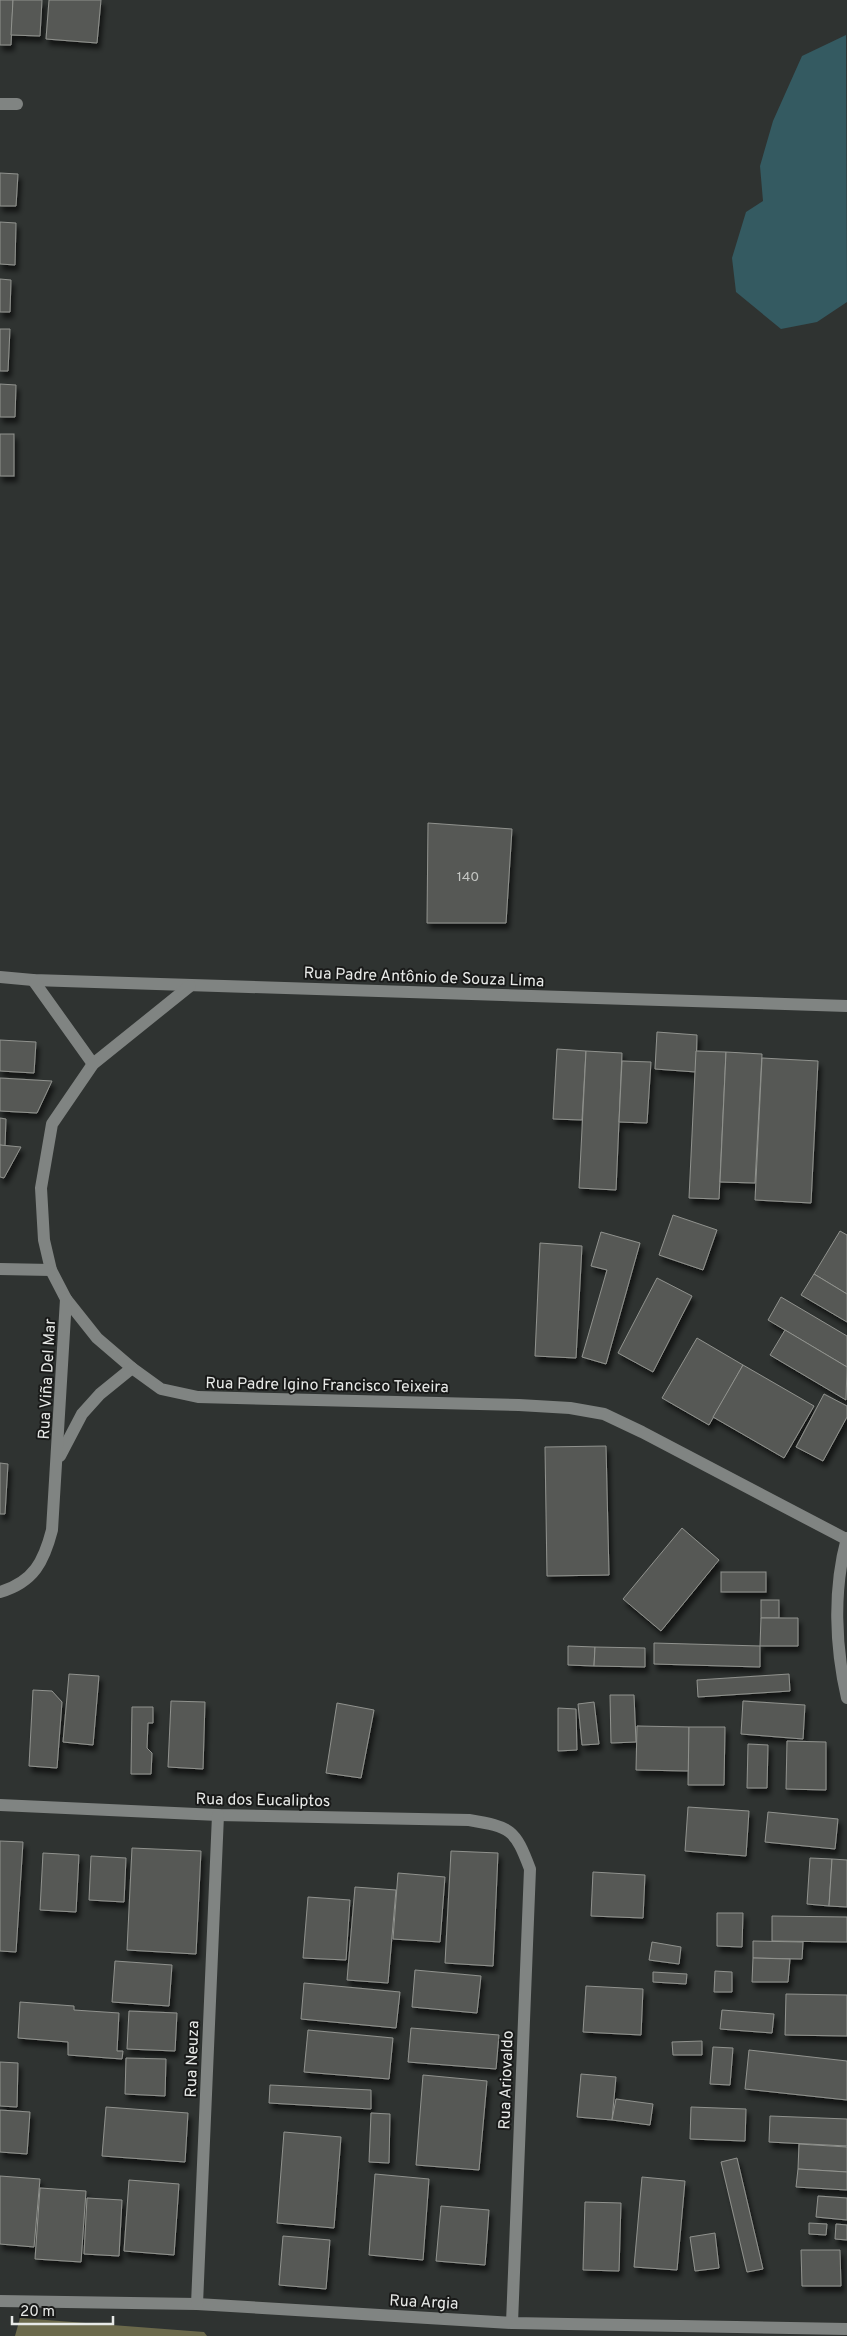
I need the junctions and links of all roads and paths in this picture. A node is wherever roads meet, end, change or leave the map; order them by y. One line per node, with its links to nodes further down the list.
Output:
1 (0, 104): 2 (street)
2 (17, 104)
3 (0, 977): 4 (street, Rua Padre Antônio de Souza Lima)
4 (33, 980): 5 (street, Rua Padre Antônio de Souza Lima); 7 (street)
5 (190, 986): 6 (street, Rua Padre Antônio de Souza Lima); 7 (street, Rua Padre Igino Francisco Teixeira)
6 (847, 1006)
7 (93, 1064): 9 (street, Rua Padre Igino Francisco Teixeira)
8 (0, 1268): 9 (street)
9 (51, 1270): 10 (street, Rua Padre Igino Francisco Teixeira)
10 (66, 1298): 11 (street, Rua Padre Igino Francisco Teixeira); 12 (street, Rua Viña Del Mar)
11 (132, 1368): 12 (street, Rua Viña Del Mar); 13 (street, Rua Padre Igino Francisco Teixeira)
12 (58, 1461): 14 (street, Rua Viña Del Mar)
13 (847, 1538): 15 (street)
14 (0, 1592)
15 (847, 1698)
16 (0, 1805): 17 (street, Rua dos Eucaliptos)
17 (218, 1815): 18 (street, Rua dos Eucaliptos); 20 (street, Rua Neuza)
18 (520, 1841): 21 (street, Rua Ariovaldo)
19 (0, 2301): 20 (street, Rua Argia)
20 (197, 2304): 21 (street, Rua Argia)
21 (512, 2323): 22 (street, Rua Argia)
22 (847, 2329)

